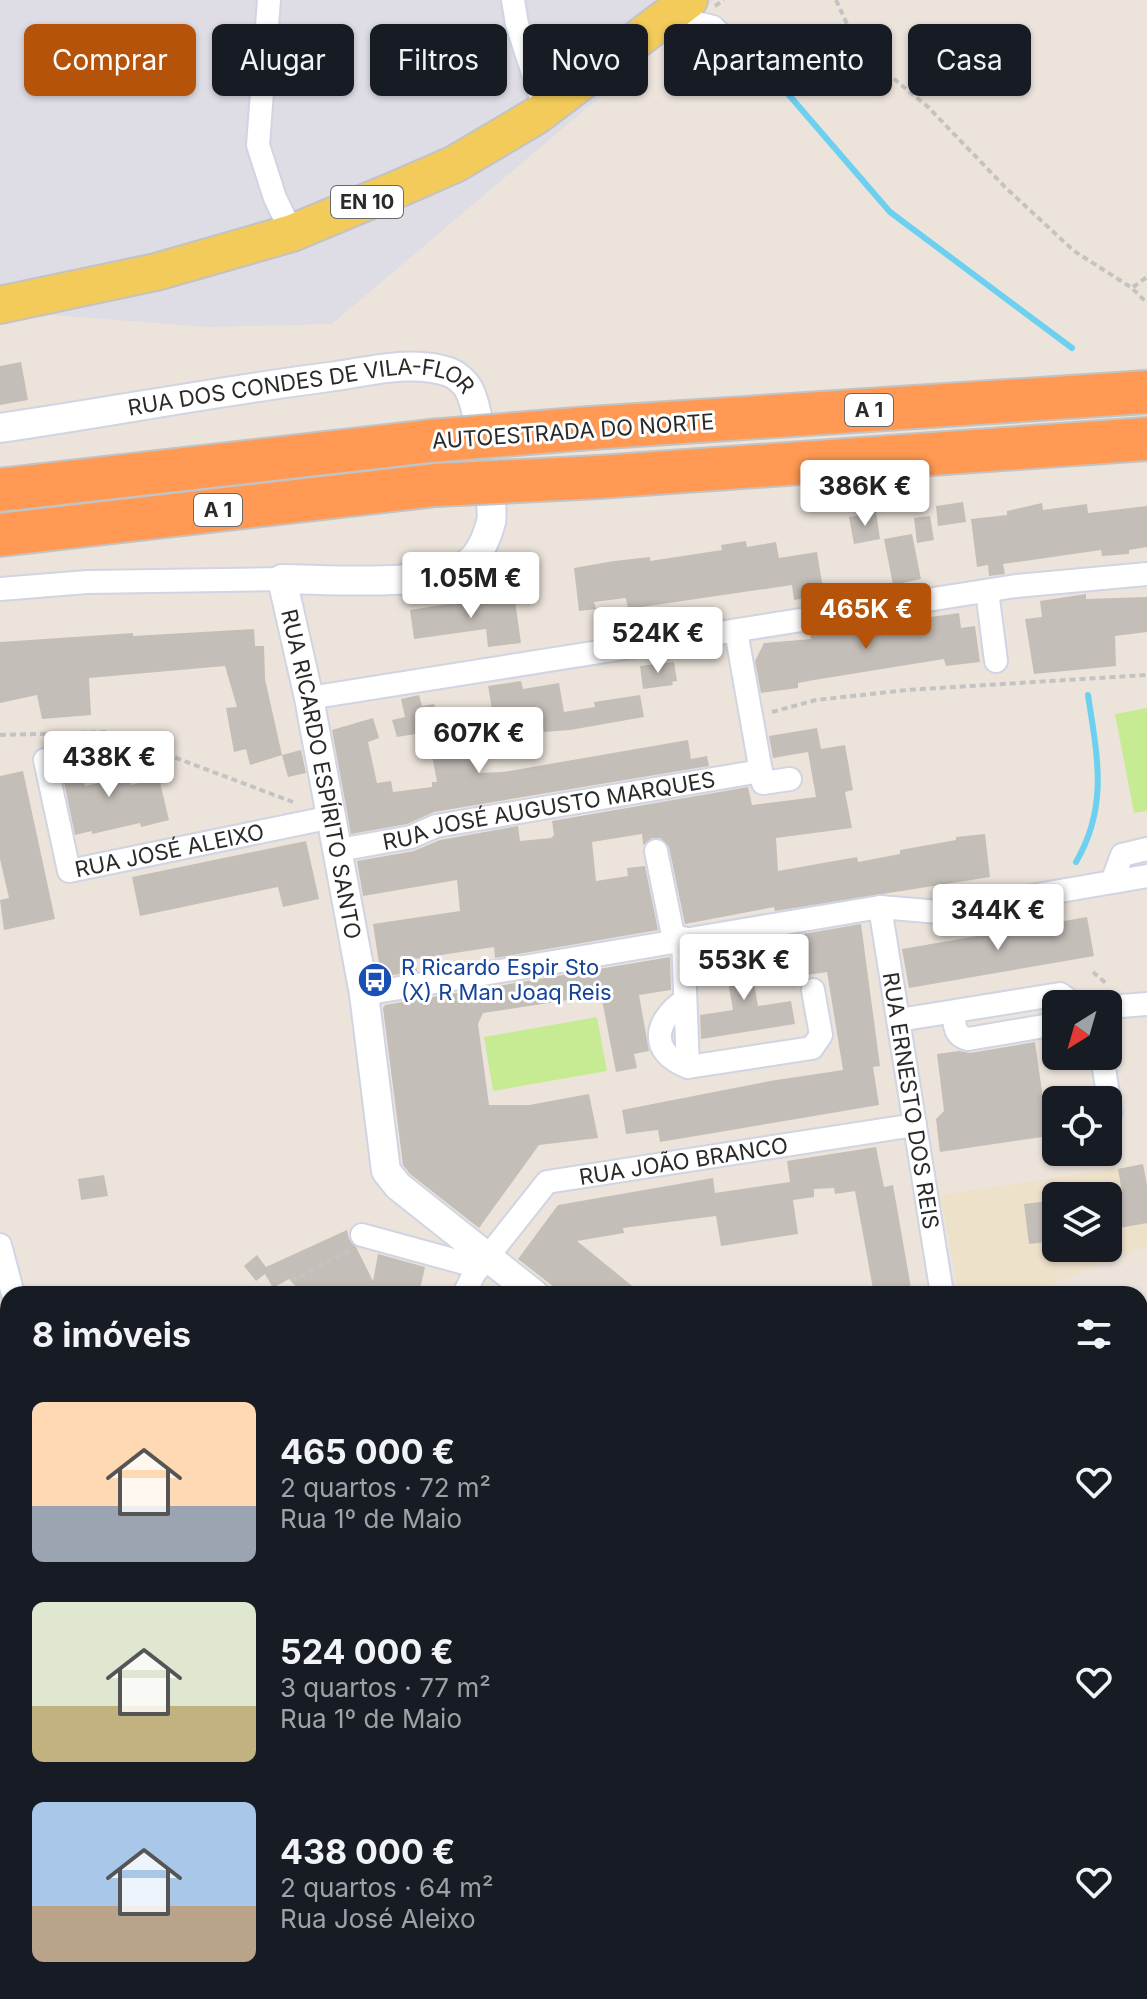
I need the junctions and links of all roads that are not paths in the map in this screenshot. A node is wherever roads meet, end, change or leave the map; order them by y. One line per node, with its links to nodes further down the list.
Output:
1 (269, 0): 6 (street)
2 (513, 0): 5 (street)
3 (683, 5): 4 (street); 5 (main road, EN 10)
4 (701, 24)
5 (545, 110): 6 (main road, EN 10)
6 (292, 233): 7 (main road, EN 10)
7 (0, 305)
8 (1147, 392): 11 (highway, AUTOESTRADA DO NORTE / A 1, bridge)
9 (0, 428): 14 (street, RUA DOS CONDES DE VILA-FLOR)
10 (1147, 439): 12 (highway, AUTOESTRADA DO NORTE / A 1, bridge)
11 (0, 490)
12 (0, 535)
13 (1147, 574): 16 (street)
14 (282, 579): 15 (street); 19 (street, RUA RICARDO ESPÍRITO SANTO)
15 (0, 589)
16 (987, 591): 17 (street); 18 (street)
17 (736, 631): 19 (street); 21 (street)
18 (996, 661)
19 (309, 698): 23 (street, RUA RICARDO ESPÍRITO SANTO)
20 (45, 760): 23 (street, RUA JOSÉ ALEIXO)
21 (761, 771): 22 (street); 25 (street, RUA JOSÉ AUGUSTO MARQUES)
22 (790, 779)
23 (332, 817): 25 (street, RUA RICARDO ESPÍRITO SANTO)
24 (1147, 849): 28 (street)
25 (339, 850): 32 (street, RUA RICARDO ESPÍRITO SANTO)
26 (656, 851): 30 (street)
27 (1147, 876): 28 (street)
28 (1112, 882): 29 (street)
29 (880, 907): 30 (street); 37 (street, RUA ERNESTO DOS REIS)
30 (678, 939): 31 (street); 32 (street)
31 (813, 990)
32 (364, 994): 42 (street, RUA RICARDO ESPÍRITO SANTO)
33 (1042, 997): 36 (street)
34 (1147, 1004): 35 (street)
35 (1122, 1006)
36 (953, 1013): 37 (street); 38 (street)
37 (899, 1020): 39 (street, RUA ERNESTO DOS REIS)
38 (1042, 1026)
39 (915, 1125): 42 (street, RUA JOÃO BRANCO); 46 (street, RUA ERNESTO DOS REIS)
40 (362, 1235): 42 (street)
41 (0, 1245): 43 (street)
42 (483, 1262): 44 (street, RUA JOÃO BRANCO); 45 (street, RUA RICARDO ESPÍRITO SANTO)
43 (11, 1286)
44 (469, 1286)
45 (521, 1286)
46 (941, 1286)

